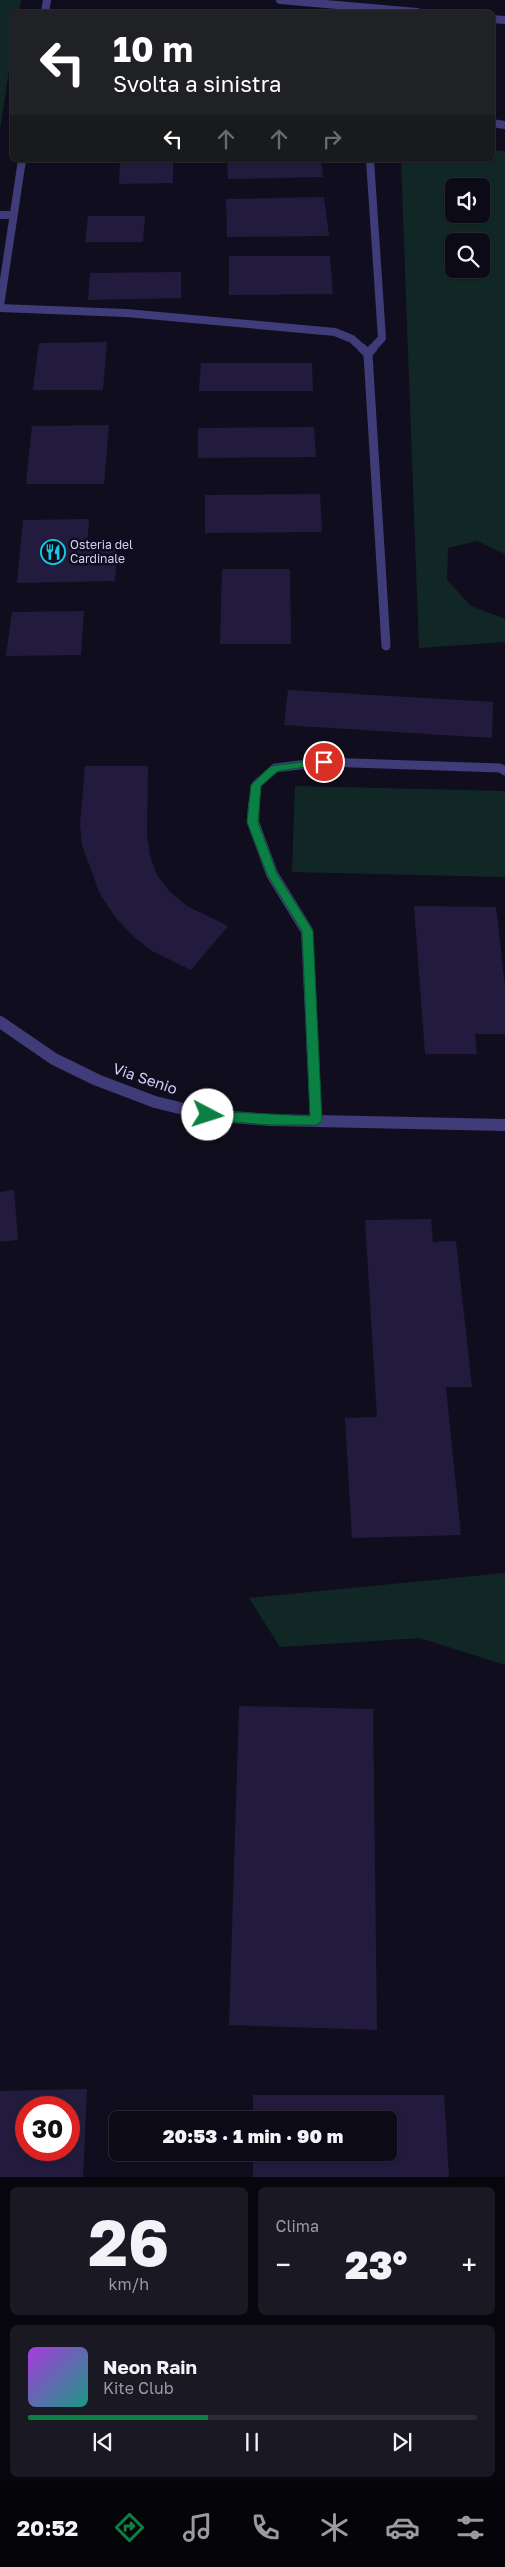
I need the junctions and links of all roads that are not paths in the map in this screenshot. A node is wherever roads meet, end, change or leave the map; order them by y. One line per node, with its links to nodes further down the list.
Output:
1 (280, 0): 2 (street)
2 (394, 10)
3 (22, 162): 6 (street)
4 (370, 162): 8 (street)
5 (0, 215): 6 (street)
6 (13, 215): 7 (street)
7 (0, 307): 8 (street)
8 (368, 354): 9 (street)
9 (386, 646)
10 (505, 771): 12 (street)
11 (0, 1022): 12 (street, Via Senio)
12 (316, 1121): 13 (street, Via Senio)
13 (505, 1125)

